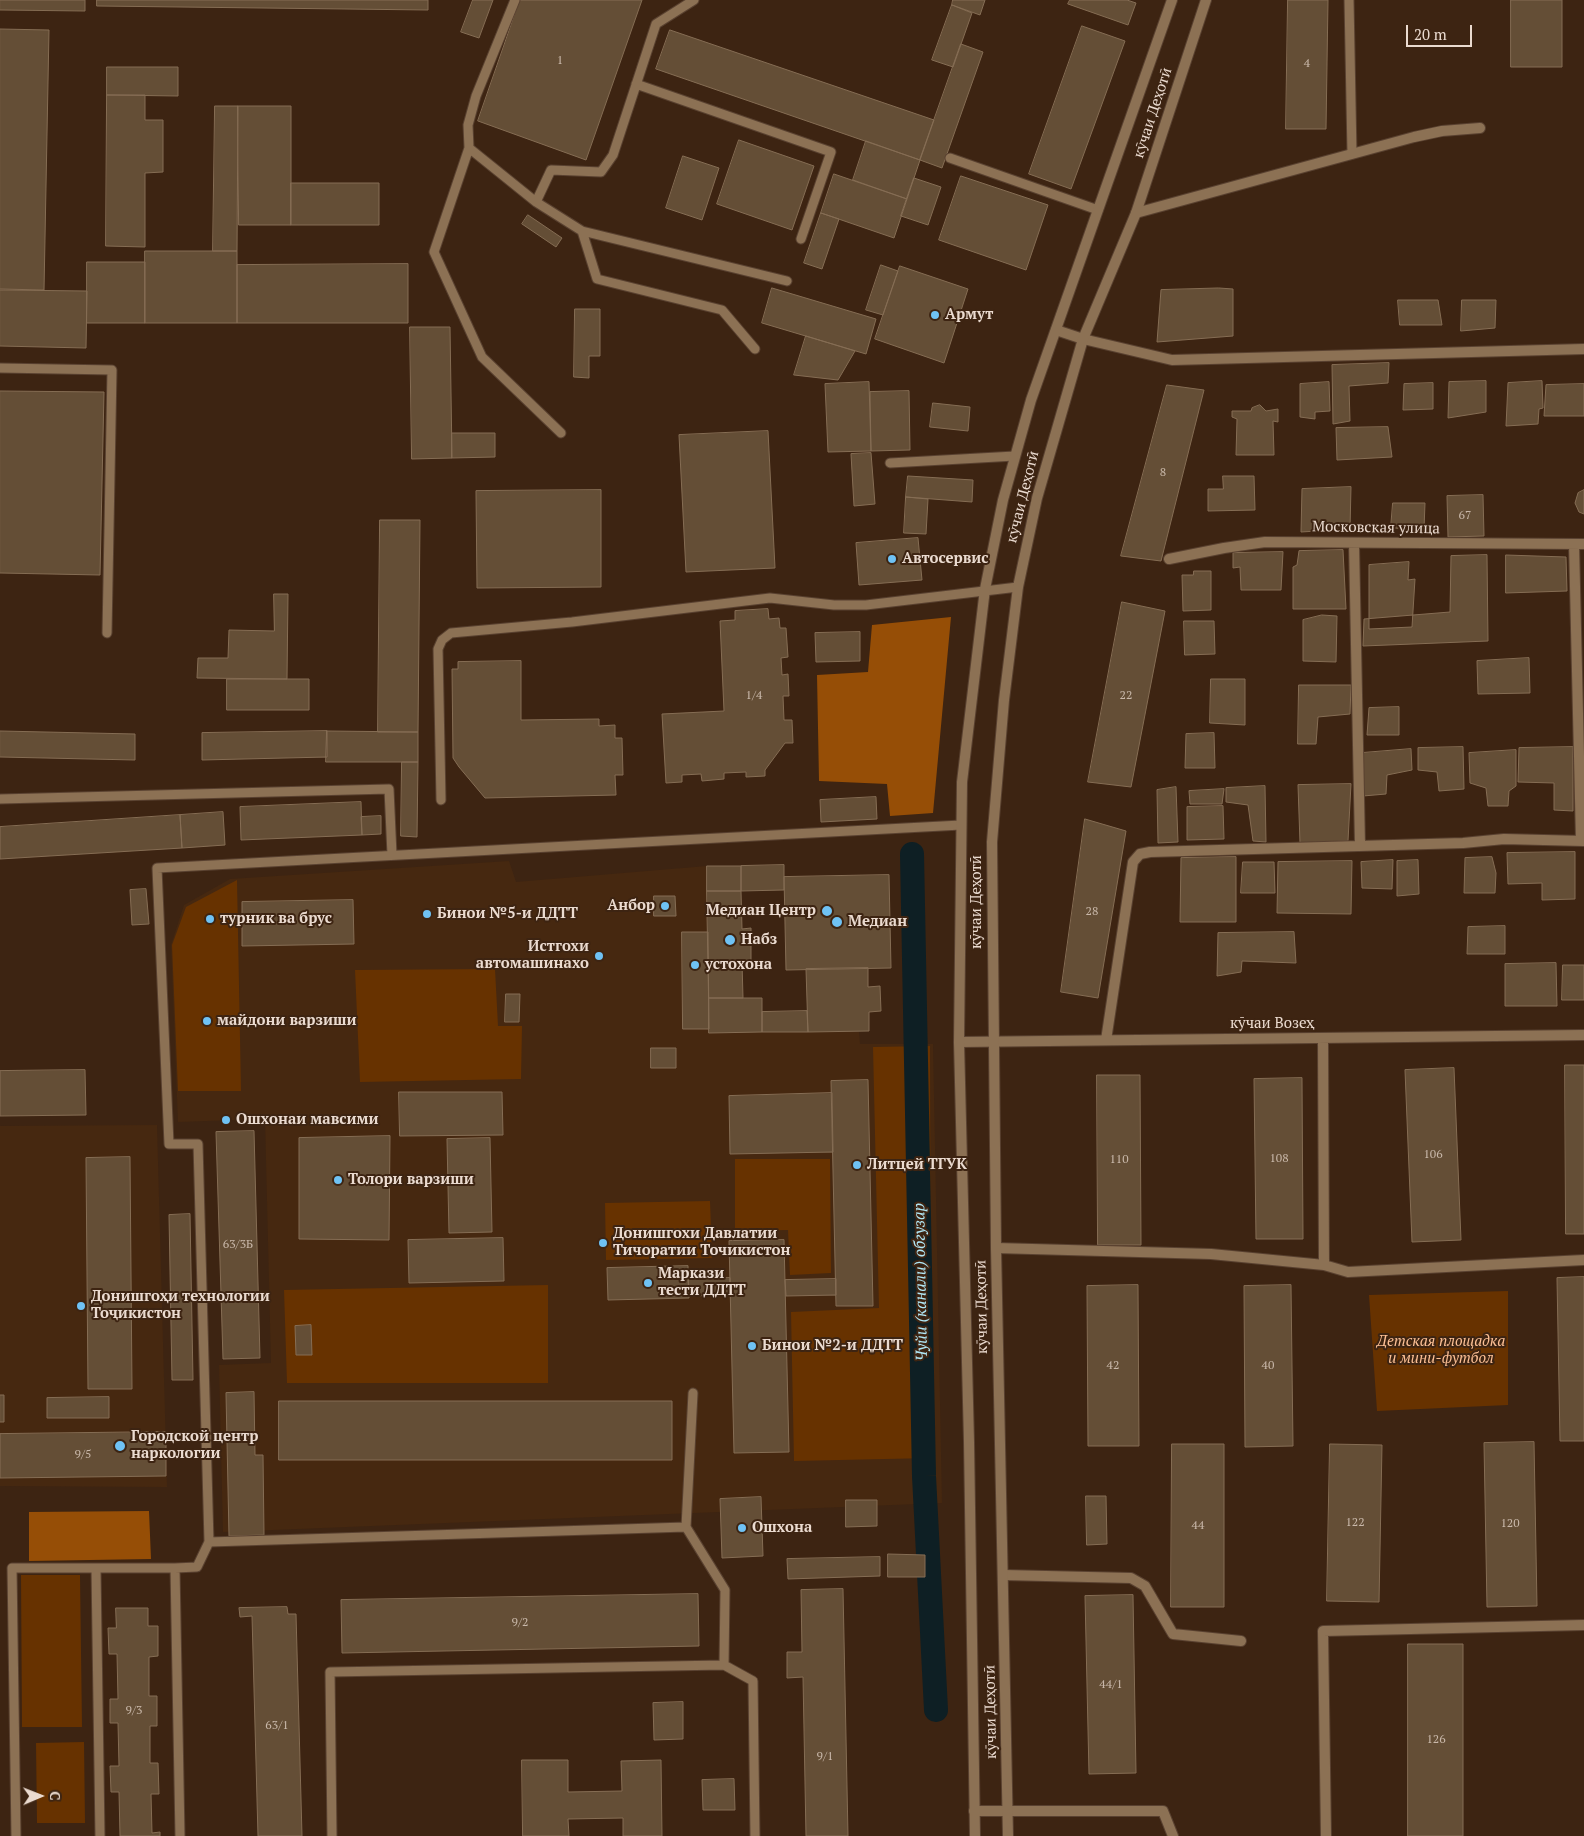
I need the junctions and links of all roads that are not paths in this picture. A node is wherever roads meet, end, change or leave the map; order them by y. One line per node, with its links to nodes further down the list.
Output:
1 (515, 0): 8 (lane)
2 (694, 0): 6 (lane)
3 (1172, 0): 12 (street, кӯчаи Деҳотӣ)
4 (1206, 0): 13 (street, кӯчаи Деҳотӣ)
5 (1349, 0): 9 (lane)
6 (636, 84): 11 (lane); 15 (lane)
7 (1480, 128): 9 (street)
8 (469, 148): 11 (lane); 22 (lane)
9 (1352, 154): 13 (street)
10 (950, 158): 12 (lane)
11 (536, 202): 14 (lane)
12 (1098, 210): 17 (street, кӯчаи Деҳотӣ)
13 (1136, 212): 18 (street, кӯчаи Деҳотӣ)
14 (582, 231): 16 (lane); 19 (lane)
15 (801, 239)
16 (787, 281)
17 (1056, 330): 18 (street); 23 (street, кӯчаи Деҳотӣ)
18 (1083, 339): 20 (street); 28 (street, кӯчаи Деҳотӣ)
19 (755, 349)
20 (1584, 349)
21 (0, 368): 30 (lane)
22 (561, 433)
23 (1015, 456): 24 (lane); 29 (street, кӯчаи Деҳотӣ)
24 (890, 463)
25 (1354, 543): 26 (street, Московская улица); 27 (street, Московская улица); 35 (street)
26 (1579, 544): 34 (street)
27 (1169, 560)
28 (1018, 587): 29 (lane); 41 (street, кӯчаи Деҳотӣ)
29 (985, 590): 32 (lane); 33 (street, кӯчаи Деҳотӣ)
30 (107, 633)
31 (0, 799): 36 (lane)
32 (441, 800)
33 (961, 825): 36 (lane); 40 (street, кӯчаи Деҳотӣ)
34 (1582, 841): 35 (street)
35 (1360, 846): 39 (street)
36 (392, 855): 47 (lane)
37 (1584, 1035): 38 (street, кӯчаи Возеҳ)
38 (1323, 1039): 39 (street, кӯчаи Возеҳ); 44 (street)
39 (1106, 1040): 41 (street, кӯчаи Возеҳ)
40 (960, 1042): 41 (street, кӯчаи Возеҳ); 54 (street, кӯчаи Деҳотӣ)
41 (993, 1043): 42 (street, кӯчаи Деҳотӣ)
42 (996, 1248): 44 (street); 50 (street, кӯчаи Деҳотӣ)
43 (1584, 1260): 44 (street)
44 (1324, 1265)
45 (693, 1393): 46 (lane)
46 (686, 1527): 47 (lane); 53 (lane)
47 (209, 1542): 48 (lane)
48 (175, 1568): 49 (lane); 58 (lane)
49 (96, 1569): 56 (lane); 57 (lane)
50 (1003, 1575): 52 (street); 55 (street, кӯчаи Деҳотӣ)
51 (1584, 1625): 64 (street)
52 (1241, 1641)
53 (724, 1665): 59 (lane); 60 (lane)
54 (974, 1811): 55 (street); 61 (street, кӯчаи Деҳотӣ)
55 (1007, 1812): 62 (street, кӯчаи Деҳотӣ); 63 (street)
56 (16, 1836)
57 (100, 1836)
58 (180, 1836)
59 (332, 1836)
60 (755, 1836)
61 (975, 1836)
62 (1008, 1836)
63 (1173, 1836)
64 (1326, 1836)

